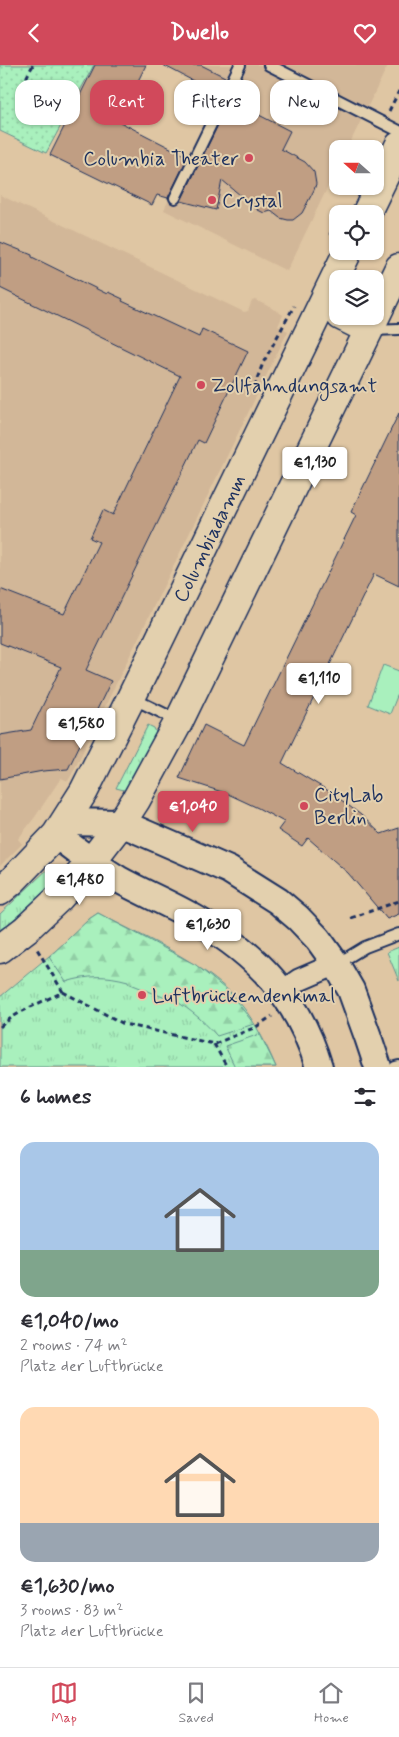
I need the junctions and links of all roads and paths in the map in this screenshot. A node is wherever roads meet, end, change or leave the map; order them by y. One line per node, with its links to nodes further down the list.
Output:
1 (32, 65): 4 (path)
2 (240, 65): 7 (lane)
3 (269, 65): 5 (lane)
4 (24, 80)
5 (399, 131)
6 (399, 146): 8 (main road)
7 (175, 198)
8 (381, 202)
9 (399, 268): 13 (main road)
10 (329, 320): 14 (main road, Columbiadamm)
11 (359, 325): 13 (main road)
12 (399, 329): 13 (lane)
13 (369, 330): 15 (main road)
14 (131, 698): 15 (lane); 17 (main road, Columbiadamm)
15 (179, 721): 16 (main road)
16 (120, 823): 17 (street); 18 (main road); 25 (street)
17 (61, 829): 18 (street); 19 (main road, Columbiadamm)
18 (91, 862): 23 (main road); 27 (street)
19 (0, 891)
20 (399, 901): 21 (path)
21 (351, 918)
22 (399, 935): 25 (lane)
23 (0, 949)
24 (37, 949): 26 (path)
25 (336, 964): 27 (street); 33 (street)
26 (63, 992): 28 (path); 29 (path)
27 (287, 998): 29 (path); 32 (street)
28 (0, 1027)
29 (214, 1045): 31 (path)
30 (399, 1066): 34 (lane)
31 (227, 1067)
32 (319, 1067)
33 (378, 1067)
34 (395, 1067)

